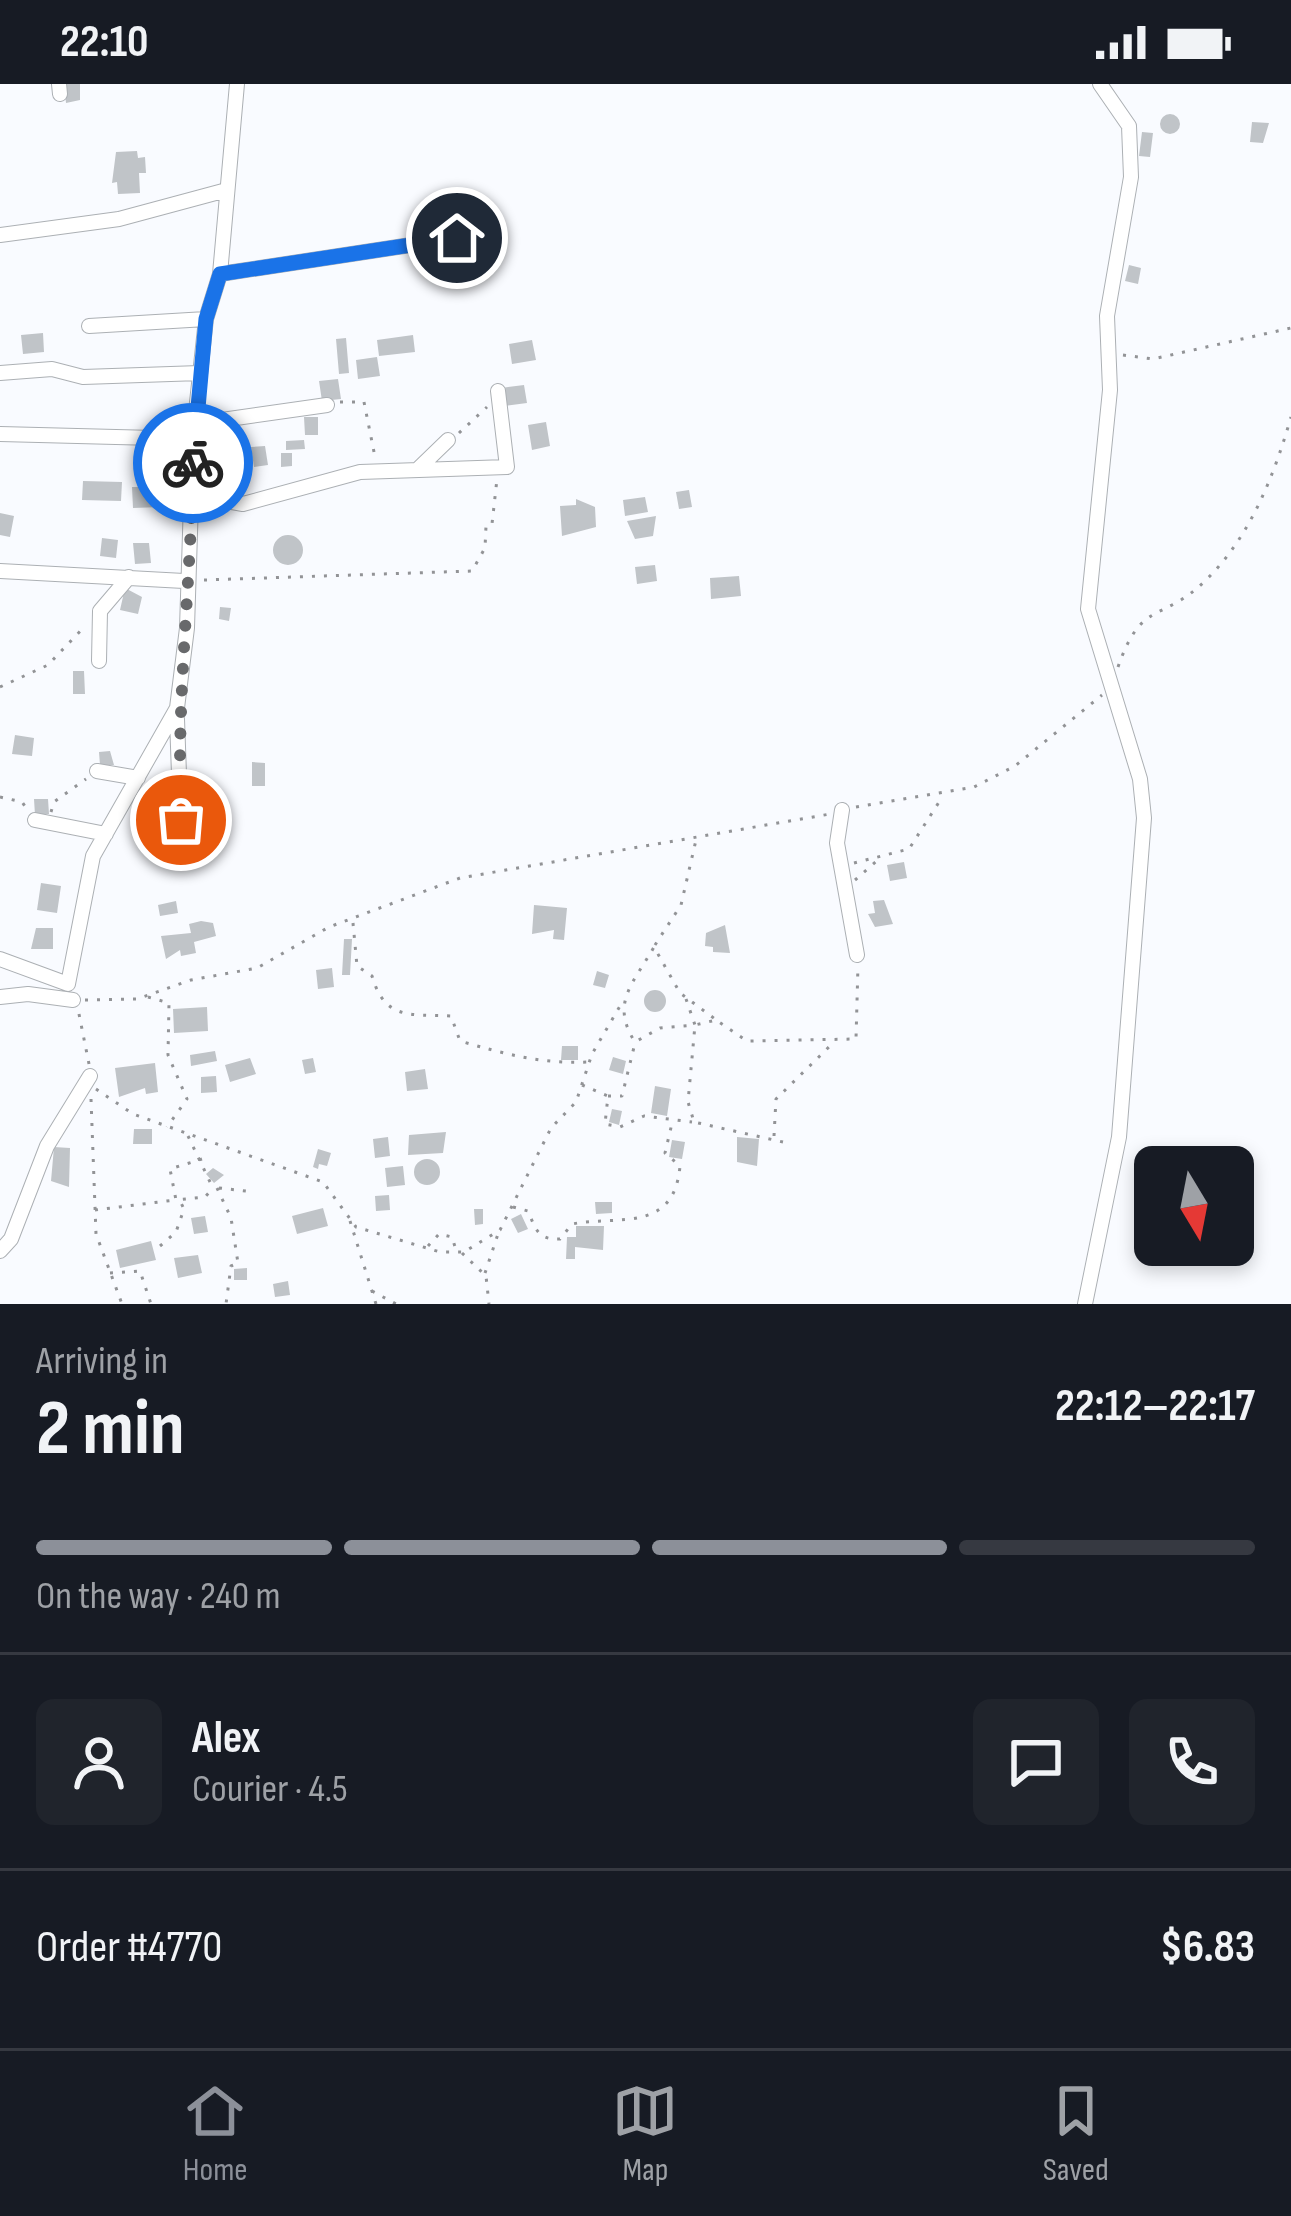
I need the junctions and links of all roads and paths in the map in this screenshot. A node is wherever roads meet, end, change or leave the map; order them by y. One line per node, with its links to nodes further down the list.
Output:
1 (237, 84): 3 (street)
2 (1100, 84): 10 (street)
3 (223, 191): 4 (street); 6 (street)
4 (0, 236)
5 (457, 238): 6 (street)
6 (220, 274): 7 (street)
7 (206, 319): 8 (street); 12 (street)
8 (89, 326)
9 (1291, 328): 10 (path)
10 (1109, 361): 29 (street)
11 (0, 373): 12 (street)
12 (200, 373): 16 (street)
13 (497, 391): 18 (path); 19 (street)
14 (327, 405): 16 (street); 21 (path)
15 (1291, 417): 29 (path)
16 (194, 431): 17 (street); 22 (street)
17 (0, 434)
18 (448, 440): 20 (street)
19 (499, 467): 20 (street); 25 (path)
20 (418, 469): 21 (street)
21 (378, 471): 22 (street)
22 (192, 495): 25 (street)
23 (0, 571): 24 (street)
24 (129, 577): 25 (street); 26 (street)
25 (184, 581): 30 (street)
26 (100, 611): 27 (street); 28 (path)
27 (99, 661)
28 (0, 687)
29 (1111, 687): 33 (path); 89 (street)
30 (177, 708): 32 (street); 39 (street)
31 (97, 771): 32 (street); 36 (path)
32 (138, 778): 37 (street)
33 (942, 796): 35 (path); 40 (path)
34 (0, 797): 36 (path)
35 (842, 810): 38 (path); 41 (street)
36 (42, 820): 37 (street)
37 (106, 834): 46 (street)
38 (696, 840): 43 (path); 44 (path)
39 (182, 857)
40 (881, 858): 41 (path); 42 (path)
41 (841, 863): 42 (street)
42 (845, 892): 45 (street)
43 (352, 921): 48 (path); 56 (path)
44 (655, 947): 49 (path); 51 (path)
45 (857, 955): 55 (path)
46 (0, 959)
47 (0, 997): 50 (street)
48 (147, 997): 50 (path); 62 (path)
49 (686, 999): 52 (path); 53 (path)
50 (73, 1000): 57 (path)
51 (620, 1006): 54 (path); 56 (path)
52 (716, 1020): 53 (path); 55 (path)
53 (695, 1025): 54 (path); 61 (path)
54 (635, 1042): 59 (path)
55 (833, 1043): 64 (path)
56 (589, 1062): 58 (path)
57 (89, 1076): 78 (street)
58 (580, 1085): 59 (path); 71 (path)
59 (608, 1096): 60 (path)
60 (673, 1119): 61 (path); 71 (path)
61 (694, 1122): 64 (path)
62 (166, 1127): 63 (path); 73 (path)
63 (187, 1134): 66 (path); 74 (path)
64 (773, 1139): 65 (path)
65 (783, 1142)
66 (202, 1160): 67 (path); 70 (path)
67 (215, 1187): 68 (path); 69 (path); 85 (path)
68 (254, 1192)
69 (191, 1199): 70 (path); 72 (path)
70 (177, 1200): 72 (path); 73 (path)
71 (511, 1207): 75 (path)
72 (184, 1209): 76 (path)
73 (93, 1210): 80 (path)
74 (349, 1219): 77 (path); 82 (path)
75 (500, 1229): 79 (path); 81 (path)
76 (160, 1246)
77 (426, 1249): 79 (path); 79 (path)
78 (0, 1251)
79 (459, 1252): 81 (path)
80 (108, 1273): 83 (path); 84 (path)
81 (484, 1274): 88 (path)
82 (370, 1291): 86 (path); 87 (path)
83 (122, 1304)
84 (151, 1304)
85 (226, 1304)
86 (376, 1304)
87 (396, 1304)
88 (489, 1304)
89 (1085, 1304)

